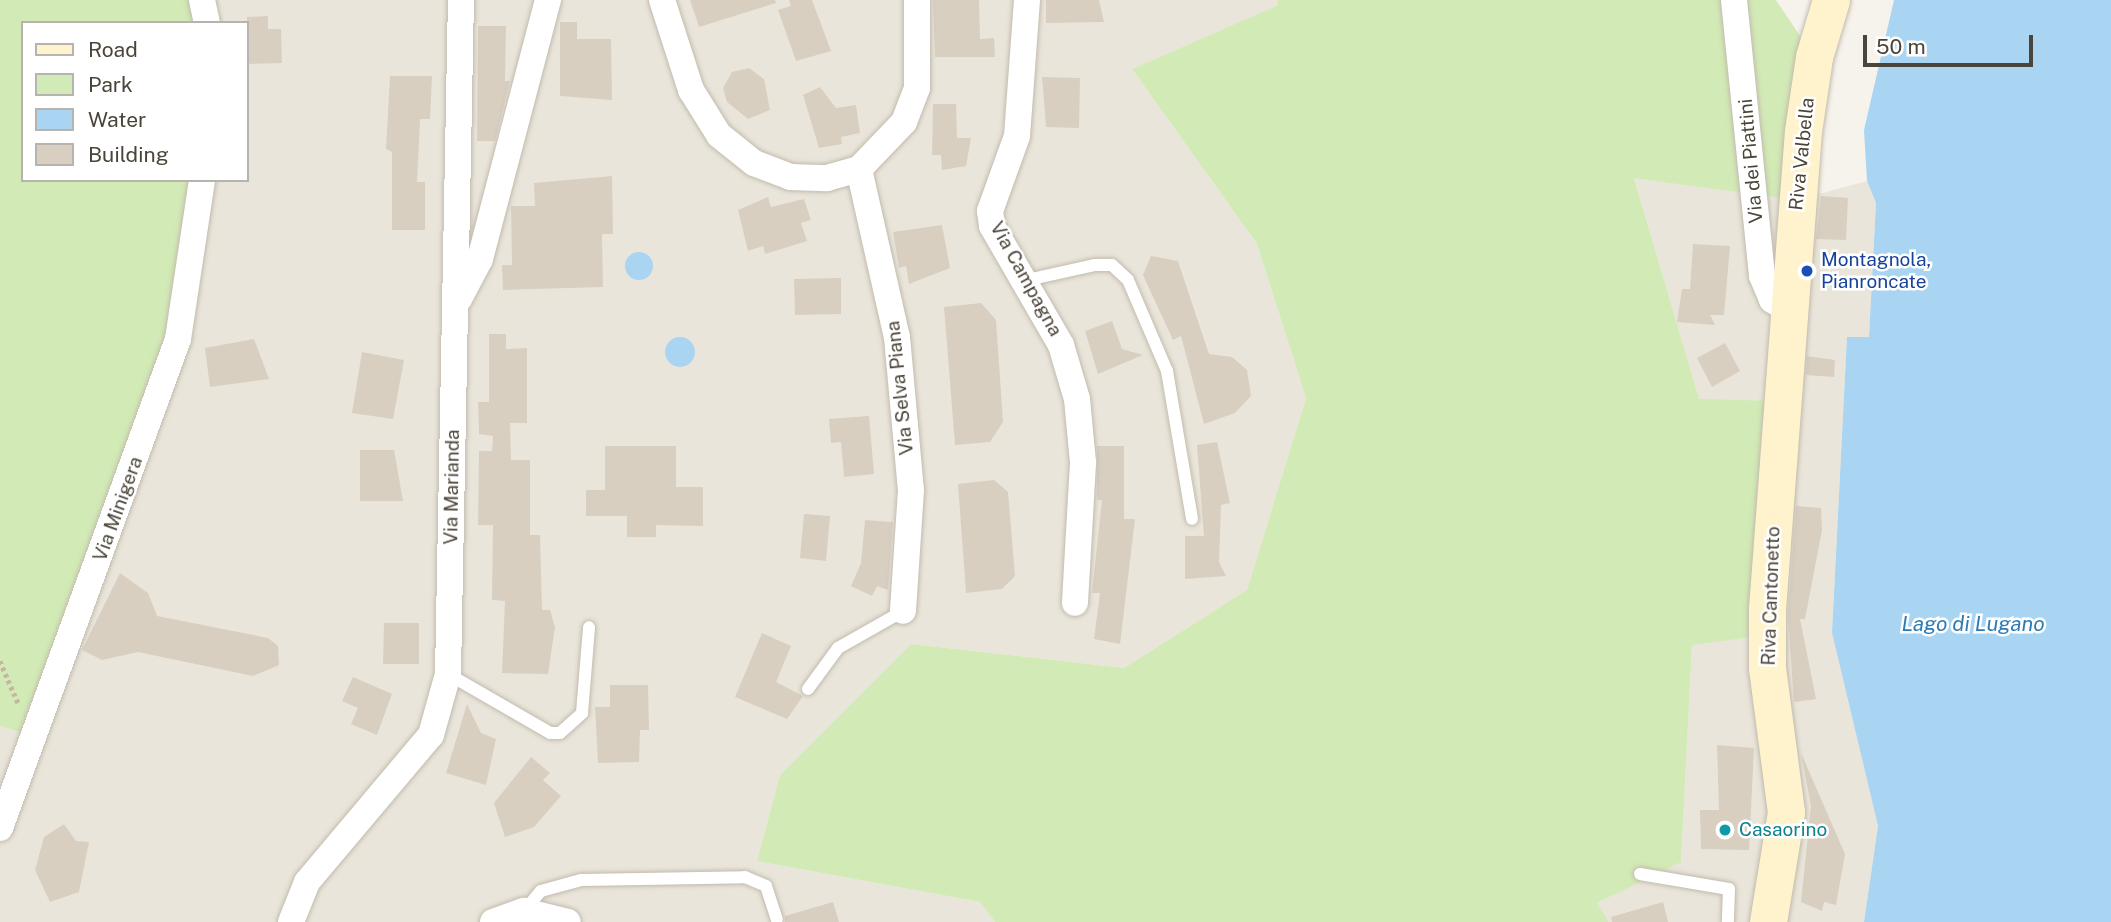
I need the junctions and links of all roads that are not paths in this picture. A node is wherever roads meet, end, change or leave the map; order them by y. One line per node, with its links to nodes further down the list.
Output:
1 (202, 0): 9 (street)
2 (461, 0): 13 (street, Via Marianda)
3 (548, 0): 13 (street)
4 (662, 0): 10 (street)
5 (916, 0): 10 (street)
6 (1027, 0): 12 (street, Via Campagna)
7 (1734, 0): 14 (street, Via dei Piattini)
8 (1831, 0): 14 (main road, Riva Valbella)
9 (206, 21)
10 (859, 169): 17 (street, Via Selva Piana)
11 (202, 182): 21 (street, Via Minigera)
12 (1027, 280): 15 (lane); 16 (street, Via Campagna)
13 (456, 304): 19 (street, Via Marianda)
14 (1789, 310): 29 (main road, Riva Cantonetto)
15 (1192, 519)
16 (1075, 603)
17 (903, 611): 20 (lane)
18 (589, 627): 19 (lane)
19 (449, 674): 25 (street, Via Marianda)
20 (808, 690)
21 (0, 828)
22 (1640, 874): 28 (lane)
23 (524, 911): 24 (lane); 26 (street); 27 (street)
24 (777, 919)
25 (291, 922)
26 (493, 922)
27 (568, 922)
28 (1728, 922)
29 (1769, 922)

